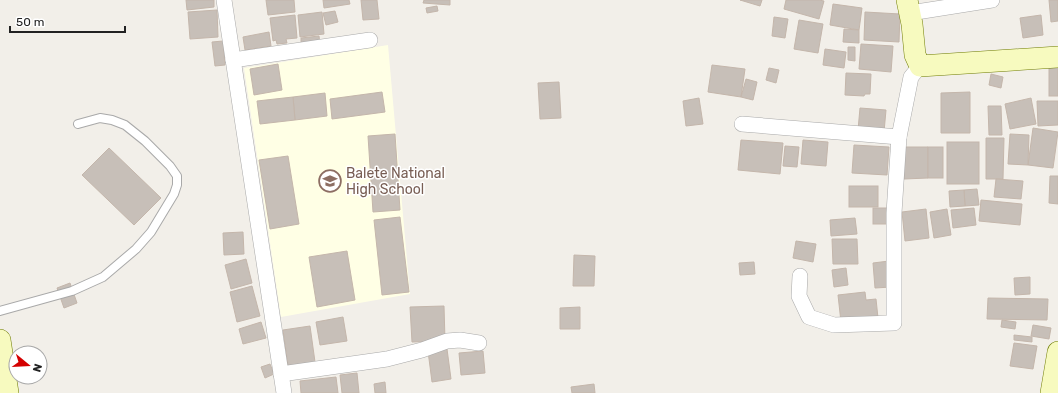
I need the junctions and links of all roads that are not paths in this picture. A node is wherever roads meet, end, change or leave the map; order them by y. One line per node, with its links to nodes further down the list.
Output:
1 (224, 0): 6 (street)
2 (992, 0): 3 (street)
3 (908, 7): 7 (main road)
4 (370, 40): 6 (street)
5 (1058, 57): 7 (main road)
6 (233, 60): 16 (street)
7 (920, 66): 10 (street)
8 (78, 124): 12 (lane)
9 (742, 124): 10 (street)
10 (899, 137): 11 (street)
11 (800, 276)
12 (0, 311)
13 (0, 340): 17 (main road)
14 (479, 343): 16 (street)
15 (1058, 352): 19 (main road)
16 (281, 374): 18 (street)
17 (8, 393)
18 (284, 393)
19 (1051, 393)

